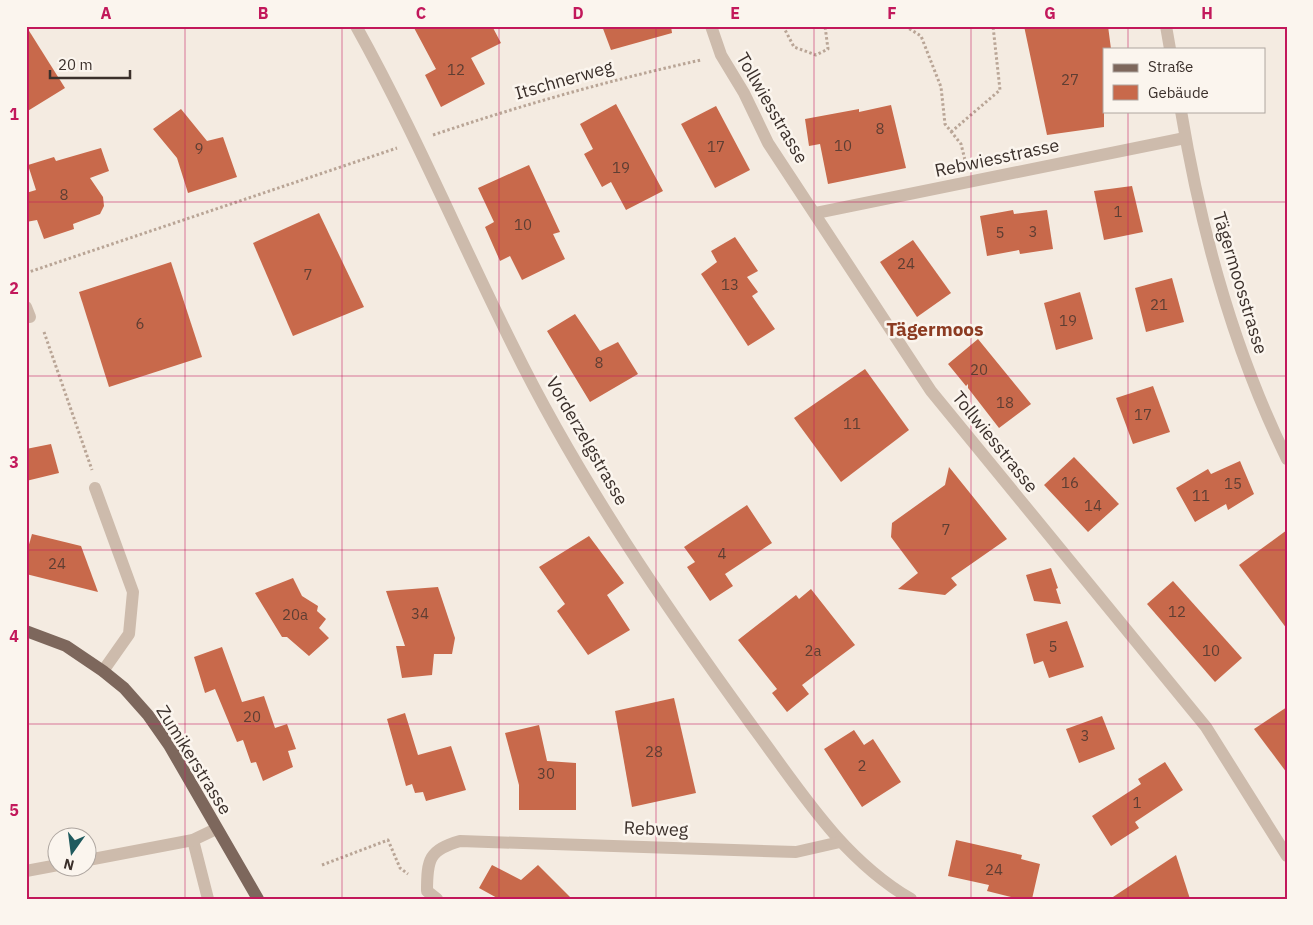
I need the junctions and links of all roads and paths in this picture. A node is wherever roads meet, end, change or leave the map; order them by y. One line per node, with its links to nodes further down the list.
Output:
1 (356, 26): 13 (street, Vorderzelgstrasse)
2 (711, 26): 9 (street, Tollwiesstrasse)
3 (783, 26): 4 (path)
4 (825, 26)
5 (905, 26): 11 (path)
6 (993, 26): 11 (path)
7 (1166, 26): 8 (street)
8 (1170, 48)
9 (722, 55): 13 (path, Itschnerweg); 15 (street, Tollwiesstrasse)
10 (1181, 112): 12 (street, Tägermoosstrasse)
11 (952, 132): 14 (path)
12 (1185, 138): 14 (street, Rebwiesstrasse); 18 (street, Tägermoosstrasse)
13 (416, 141): 16 (path, Itschnerweg); 24 (street, Vorderzelgstrasse)
14 (970, 181): 15 (street, Rebwiesstrasse)
15 (816, 214): 25 (street, Tollwiesstrasse)
16 (26, 273)
17 (28, 312): 19 (path)
18 (1287, 459)
19 (95, 488): 21 (street)
20 (26, 632): 21 (main road, Zumikerstrasse)
21 (103, 671): 22 (main road, Zumikerstrasse)
22 (216, 829): 23 (street); 32 (main road, Zumikerstrasse)
23 (193, 840): 26 (street); 31 (street)
24 (840, 842): 30 (street, Rebweg); 34 (street)
25 (1287, 856)
26 (98, 858)
27 (322, 865): 30 (path)
28 (48, 867): 29 (street)
29 (26, 871)
30 (427, 891): 33 (street)
31 (208, 899)
32 (258, 899)
33 (438, 899)
34 (911, 899)

